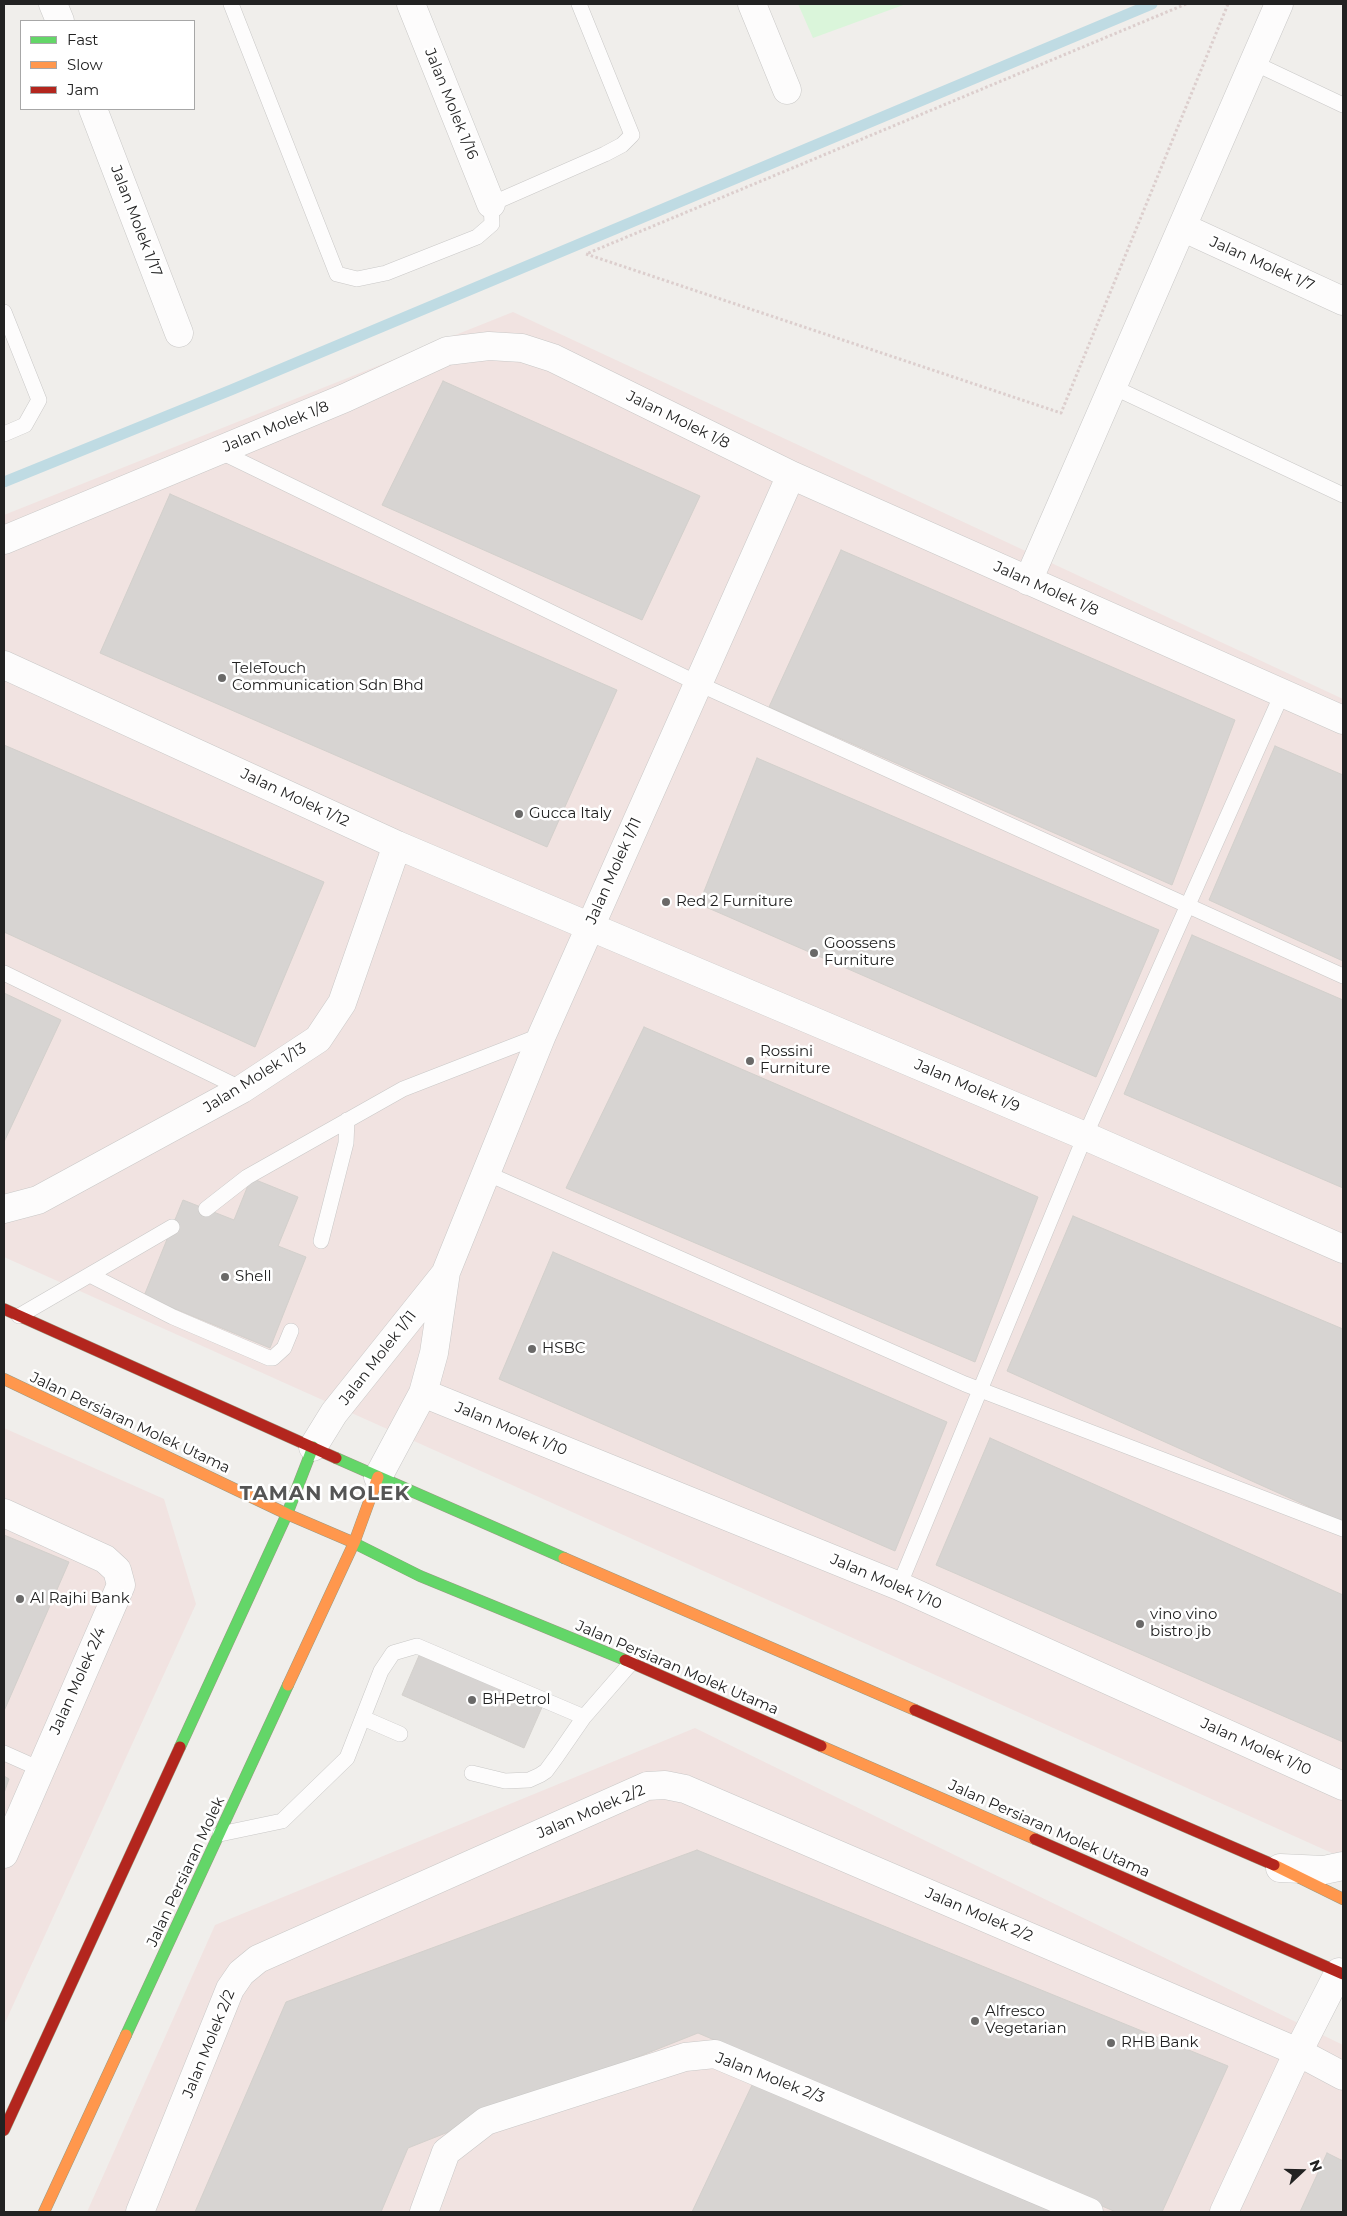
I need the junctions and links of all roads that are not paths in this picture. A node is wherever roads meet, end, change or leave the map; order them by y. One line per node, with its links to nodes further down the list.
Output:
1 (53, 4): 7 (street)
2 (231, 4): 12 (lane)
3 (411, 4): 12 (street, Jalan Molek 1/16)
4 (579, 4): 12 (lane)
5 (752, 4): 9 (street)
6 (1279, 4): 8 (street)
7 (60, 20)
8 (1254, 63): 10 (lane); 13 (street)
9 (787, 90)
10 (1343, 105)
11 (93, 110): 16 (street, Jalan Molek 1/17)
12 (491, 204)
13 (1182, 227): 14 (street, Jalan Molek 1/7); 17 (street)
14 (1343, 301)
15 (4, 312): 18 (lane)
16 (179, 333)
17 (1113, 387): 21 (lane); 23 (street)
18 (4, 434)
19 (219, 451): 20 (street, Jalan Molek 1/8); 22 (street, Jalan Molek 1/8); 25 (lane)
20 (791, 475): 23 (street, Jalan Molek 1/8); 25 (street, Jalan Molek 1/11)
21 (1343, 495)
22 (4, 540)
23 (1028, 582): 26 (street, Jalan Molek 1/8)
24 (4, 665): 28 (street, Jalan Molek 1/12)
25 (698, 684): 29 (lane); 30 (street, Jalan Molek 1/11)
26 (1282, 694): 27 (street, Jalan Molek 1/8); 29 (lane)
27 (1343, 720)
28 (398, 845): 30 (street, Jalan Molek 1/12); 34 (street, Jalan Molek 1/13)
29 (1187, 904): 32 (lane); 36 (lane)
30 (589, 926): 33 (street, Jalan Molek 1/11); 36 (street, Jalan Molek 1/9)
31 (4, 973): 34 (lane)
32 (1343, 976)
33 (542, 1034): 35 (lane); 37 (street, Jalan Molek 1/11)
34 (242, 1089): 38 (street, Jalan Molek 1/13)
35 (347, 1120): 39 (lane); 41 (lane)
36 (1085, 1136): 42 (street, Jalan Molek 1/9); 49 (lane)
37 (486, 1173): 43 (street, Jalan Molek 1/11); 49 (lane)
38 (4, 1209)
39 (206, 1209)
40 (172, 1227): 44 (lane)
41 (321, 1241)
42 (1343, 1249)
43 (446, 1272): 50 (street, Jalan Molek 1/11); 51 (street, Jalan Molek 1/11)
44 (90, 1275): 46 (lane); 47 (lane)
45 (4, 1309): 46 (main road)
46 (19, 1316): 51 (main road)
47 (291, 1331)
48 (4, 1379): 54 (main road, Jalan Persiaran Molek Utama)
49 (979, 1390): 55 (lane); 57 (lane)
50 (423, 1393): 52 (street, Jalan Molek 1/11); 57 (street, Jalan Molek 1/10)
51 (313, 1447): 52 (main road); 54 (main road)
52 (378, 1477): 56 (main road, Jalan Persiaran Molek); 69 (main road)
53 (4, 1513): 63 (street, Jalan Molek 2/4)
54 (287, 1514): 56 (main road, Jalan Persiaran Molek Utama); 74 (main road)
55 (1343, 1529)
56 (354, 1543): 58 (main road, Jalan Persiaran Molek Utama); 66 (main road, Jalan Persiaran Molek)
57 (899, 1586): 65 (street, Jalan Molek 1/10)
58 (631, 1663): 59 (lane); 71 (main road, Jalan Persiaran Molek Utama)
59 (584, 1717): 60 (lane); 64 (lane)
60 (363, 1718): 61 (lane); 66 (lane)
61 (400, 1734)
62 (4, 1753): 63 (lane)
63 (40, 1769): 67 (street, Jalan Molek 2/4)
64 (472, 1772)
65 (1343, 1786)
66 (220, 1834): 76 (main road, Jalan Persiaran Molek)
67 (4, 1854)
68 (1343, 1866): 69 (street)
69 (1280, 1868): 70 (main road)
70 (1343, 1899)
71 (1341, 1973): 72 (street)
72 (1298, 2052): 73 (street, Jalan Molek 2/2); 77 (street, Jalan Molek 2/2); 79 (street)
73 (1343, 2076)
74 (4, 2130)
75 (431, 2210): 78 (street, Jalan Molek 2/3)
76 (44, 2212)
77 (140, 2212)
78 (1089, 2212)
79 (1224, 2212)

